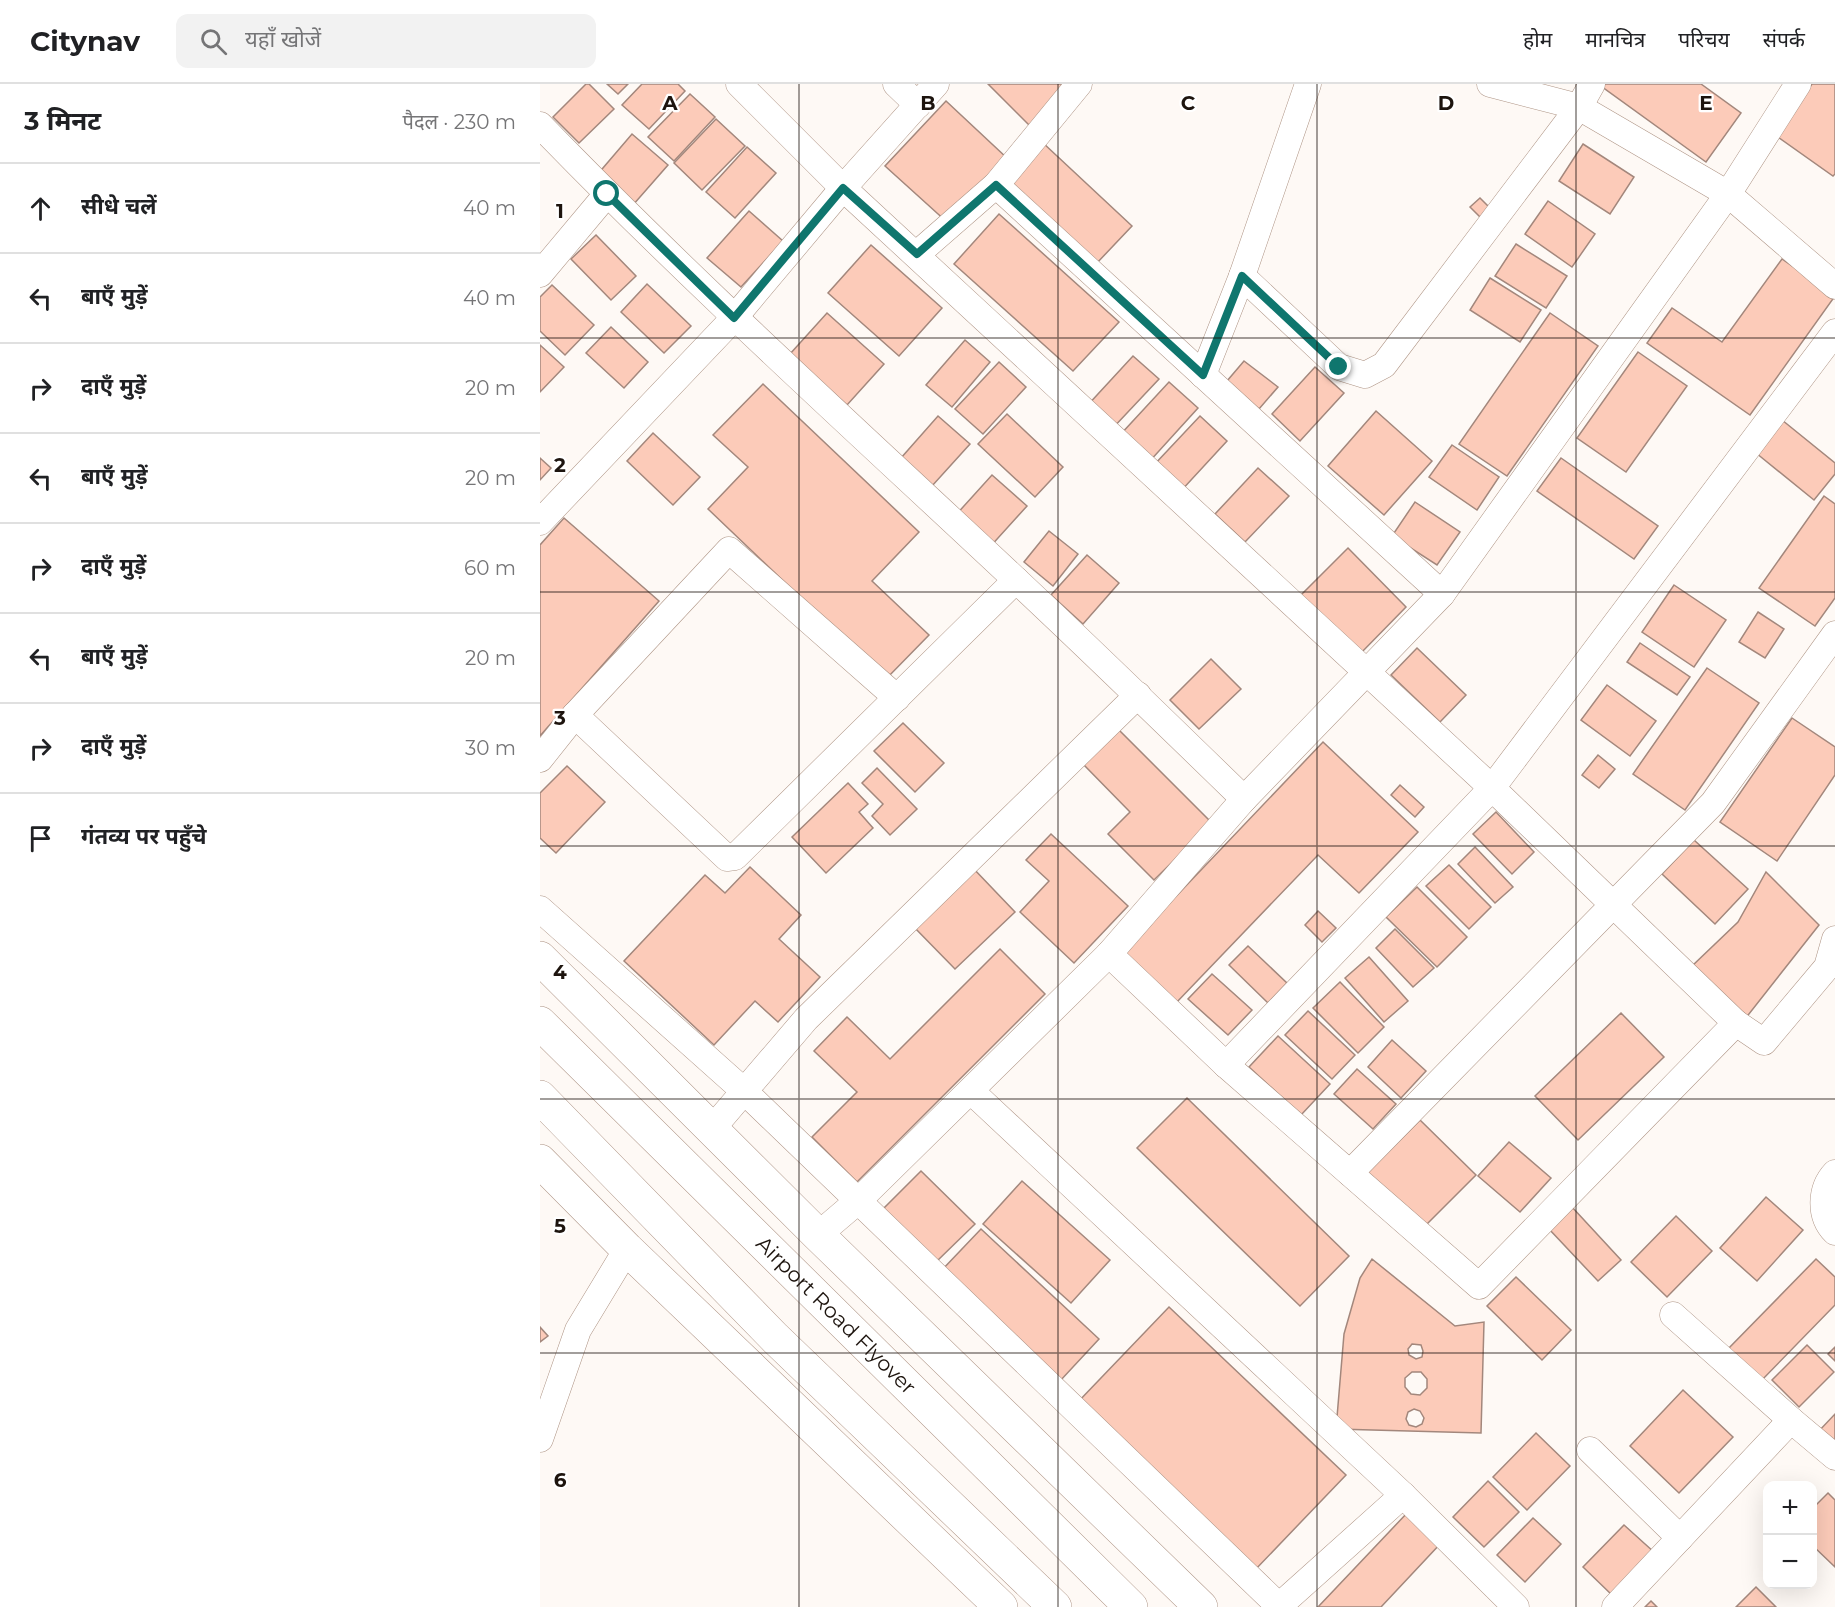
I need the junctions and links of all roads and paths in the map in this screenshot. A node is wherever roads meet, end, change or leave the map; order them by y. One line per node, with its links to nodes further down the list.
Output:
1 (739, 84): 13 (street)
2 (896, 84): 9 (street)
3 (936, 84): 9 (street)
4 (1079, 84): 12 (street)
5 (1308, 84): 18 (street)
6 (1490, 84): 10 (street)
7 (1592, 84): 10 (street)
8 (1798, 84): 15 (street)
9 (918, 105): 13 (street)
10 (1579, 107): 15 (street); 18 (street)
11 (540, 125): 14 (street)
12 (996, 185): 16 (street); 22 (street)
13 (843, 188): 16 (street); 20 (street)
14 (607, 194): 17 (street); 20 (street)
15 (1728, 194): 19 (street); 25 (street)
16 (917, 254): 27 (street)
17 (540, 274)
18 (1242, 276): 22 (street)
19 (1835, 286)
20 (734, 318): 23 (street); 24 (street)
21 (1835, 332): 32 (street)
22 (1203, 375): 25 (street)
23 (540, 522)
24 (1016, 580): 28 (street); 29 (street)
25 (1442, 594): 27 (street)
26 (1835, 634): 34 (street)
27 (1368, 673): 32 (street); 33 (street)
28 (1138, 695): 33 (street); 42 (street)
29 (897, 699): 30 (street); 30 (street)
30 (575, 715): 31 (street)
31 (540, 759)
32 (1492, 788): 34 (street); 41 (street)
33 (1244, 799): 37 (street)
34 (1612, 905): 40 (street); 47 (street)
35 (540, 909): 42 (street)
36 (1835, 939): 40 (street)
37 (1109, 954): 41 (street); 43 (street)
38 (540, 958): 45 (street)
39 (540, 1023): 62 (street, Airport Road Flyover)
40 (1736, 1023): 47 (street)
41 (1226, 1065): 47 (street)
42 (744, 1091): 45 (street); 49 (street)
43 (970, 1091): 49 (street); 58 (street)
44 (540, 1097): 61 (street)
45 (711, 1130): 51 (street)
46 (540, 1161): 52 (street)
47 (1350, 1173)
48 (1835, 1173): 50 (street)
49 (859, 1200): 51 (street); 64 (street)
50 (1835, 1232)
51 (818, 1235): 63 (street)
52 (627, 1249): 55 (street); 60 (street)
53 (1673, 1315): 54 (street)
54 (1791, 1420): 57 (street); 59 (street)
55 (540, 1439)
56 (1590, 1450): 59 (street)
57 (1835, 1457)
58 (1403, 1496): 64 (street); 65 (street)
59 (1680, 1538): 66 (street)
60 (1001, 1607)
61 (1055, 1607)
62 (1131, 1607)
63 (1201, 1607)
64 (1279, 1607)
65 (1516, 1607)
66 (1615, 1607)

